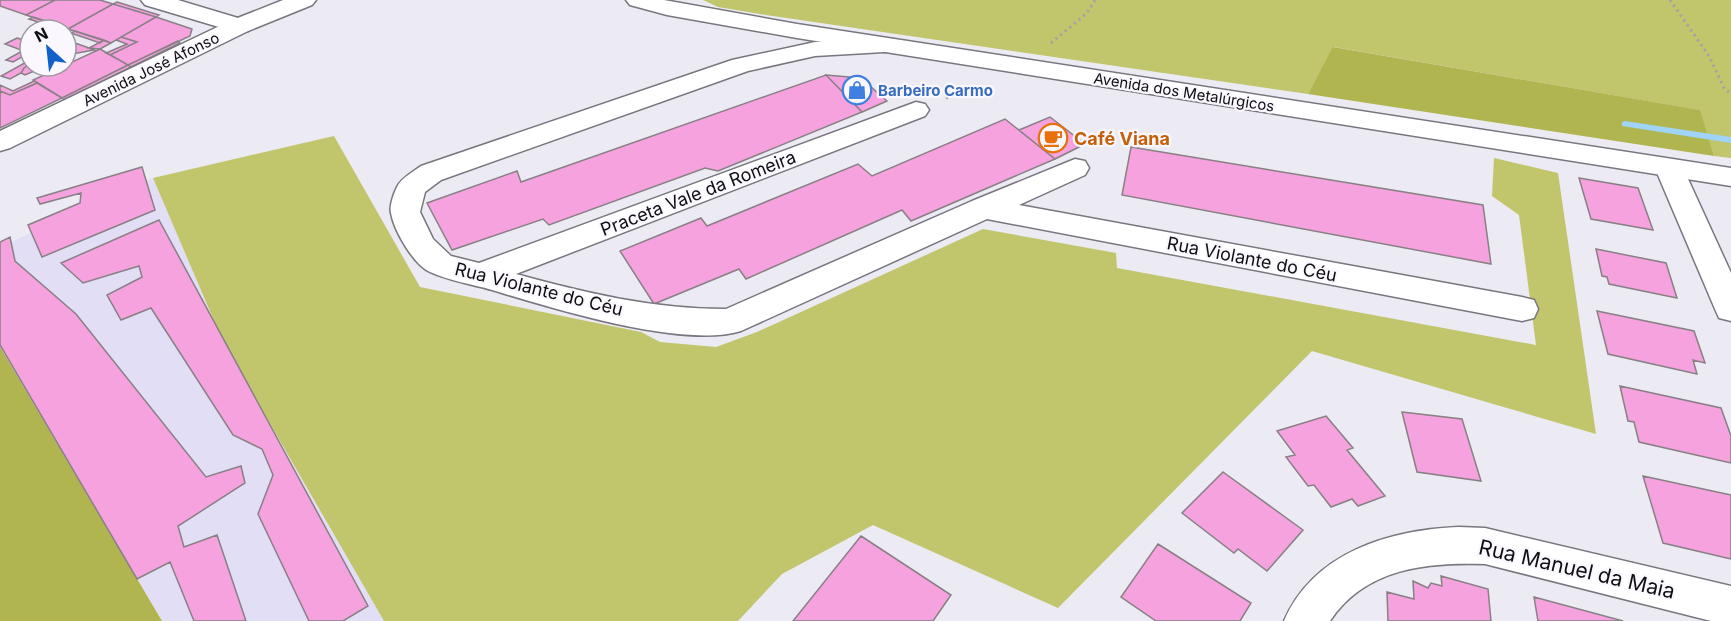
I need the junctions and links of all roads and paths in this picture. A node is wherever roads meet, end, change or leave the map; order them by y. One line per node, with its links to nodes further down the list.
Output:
1 (153, 0): 7 (street)
2 (304, 0): 7 (street, Avenida José Afonso)
3 (638, 0): 6 (street, Avenida dos Metalúrgicos)
4 (1095, 0): 11 (path)
5 (1670, 0): 12 (path)
6 (672, 4): 8 (street, Avenida dos Metalúrgicos)
7 (239, 26): 14 (street, Avenida José Afonso)
8 (797, 31): 9 (street, Avenida dos Metalúrgicos); 10 (street, Rua Violante do Céu)
9 (892, 46): 10 (street, Rua Violante do Céu); 11 (street, Avenida dos Metalúrgicos)
10 (741, 65): 19 (street, Rua Violante do Céu)
11 (1023, 67): 16 (street, Avenida dos Metalúrgicos)
12 (1731, 94)
13 (916, 110): 19 (street, Praceta Vale da Romeira)
14 (0, 142)
15 (1075, 168): 18 (street, Rua Violante do Céu)
16 (1669, 168): 17 (street, Avenida dos Metalúrgicos); 20 (street)
17 (1731, 177)
18 (983, 208): 19 (street, Rua Violante do Céu); 21 (street, Rua Violante do Céu)
19 (480, 275)
20 (1725, 279): 22 (street)
21 (1522, 309)
22 (1731, 309)
23 (1731, 606): 24 (street, Rua Manuel da Maia)
24 (1305, 621)

